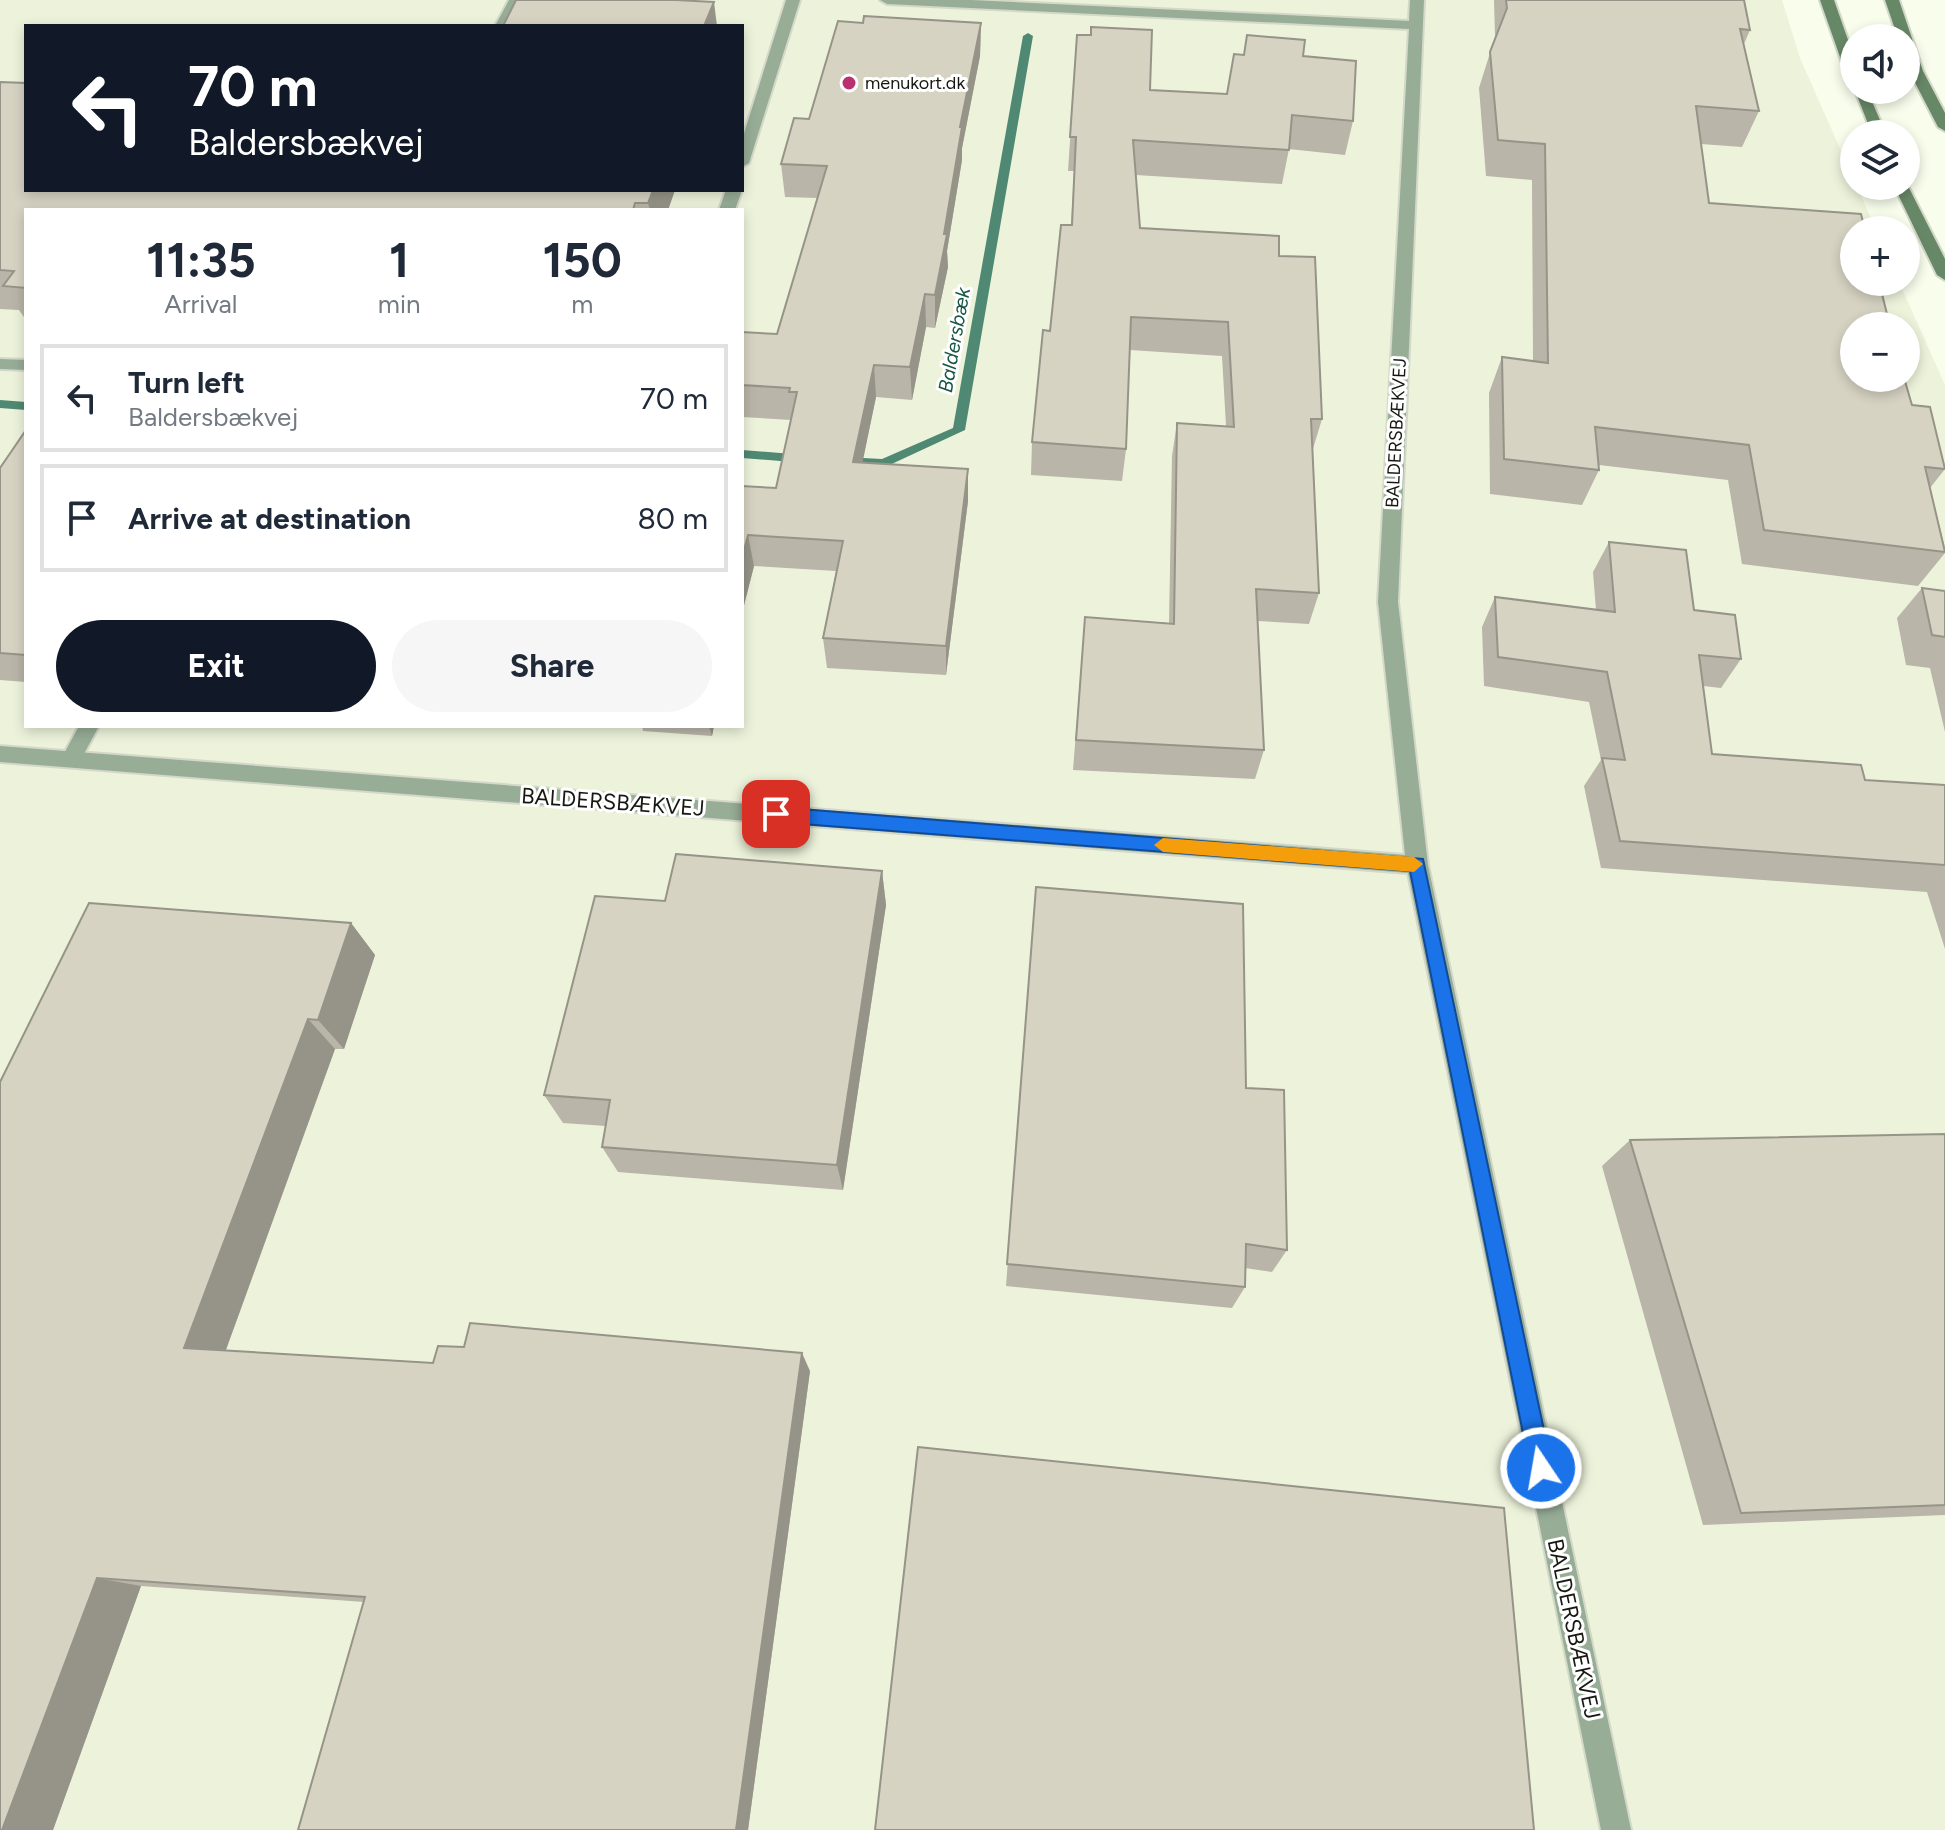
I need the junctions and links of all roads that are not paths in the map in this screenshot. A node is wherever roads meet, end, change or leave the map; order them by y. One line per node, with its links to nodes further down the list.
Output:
1 (516, 0): 8 (street)
2 (793, 0): 14 (street)
3 (887, 0): 7 (street)
4 (1417, 0): 10 (street, BALDERSBÆKVEJ)
5 (1827, 0): 11 (main road)
6 (1892, 0): 9 (main road)
7 (990, 2): 10 (street)
8 (503, 24)
9 (1900, 24)
10 (1416, 25): 22 (street, BALDERSBÆKVEJ)
11 (1840, 37)
12 (1920, 79): 13 (main road)
13 (1945, 127)
14 (744, 157)
15 (1909, 200): 16 (main road)
16 (1945, 275)
17 (0, 364): 18 (street)
18 (24, 365)
19 (88, 728): 21 (street)
20 (0, 754): 21 (street, BALDERSBÆKVEJ)
21 (71, 759): 22 (street, BALDERSBÆKVEJ)
22 (1417, 865): 23 (street, BALDERSBÆKVEJ)
23 (1616, 1830)

